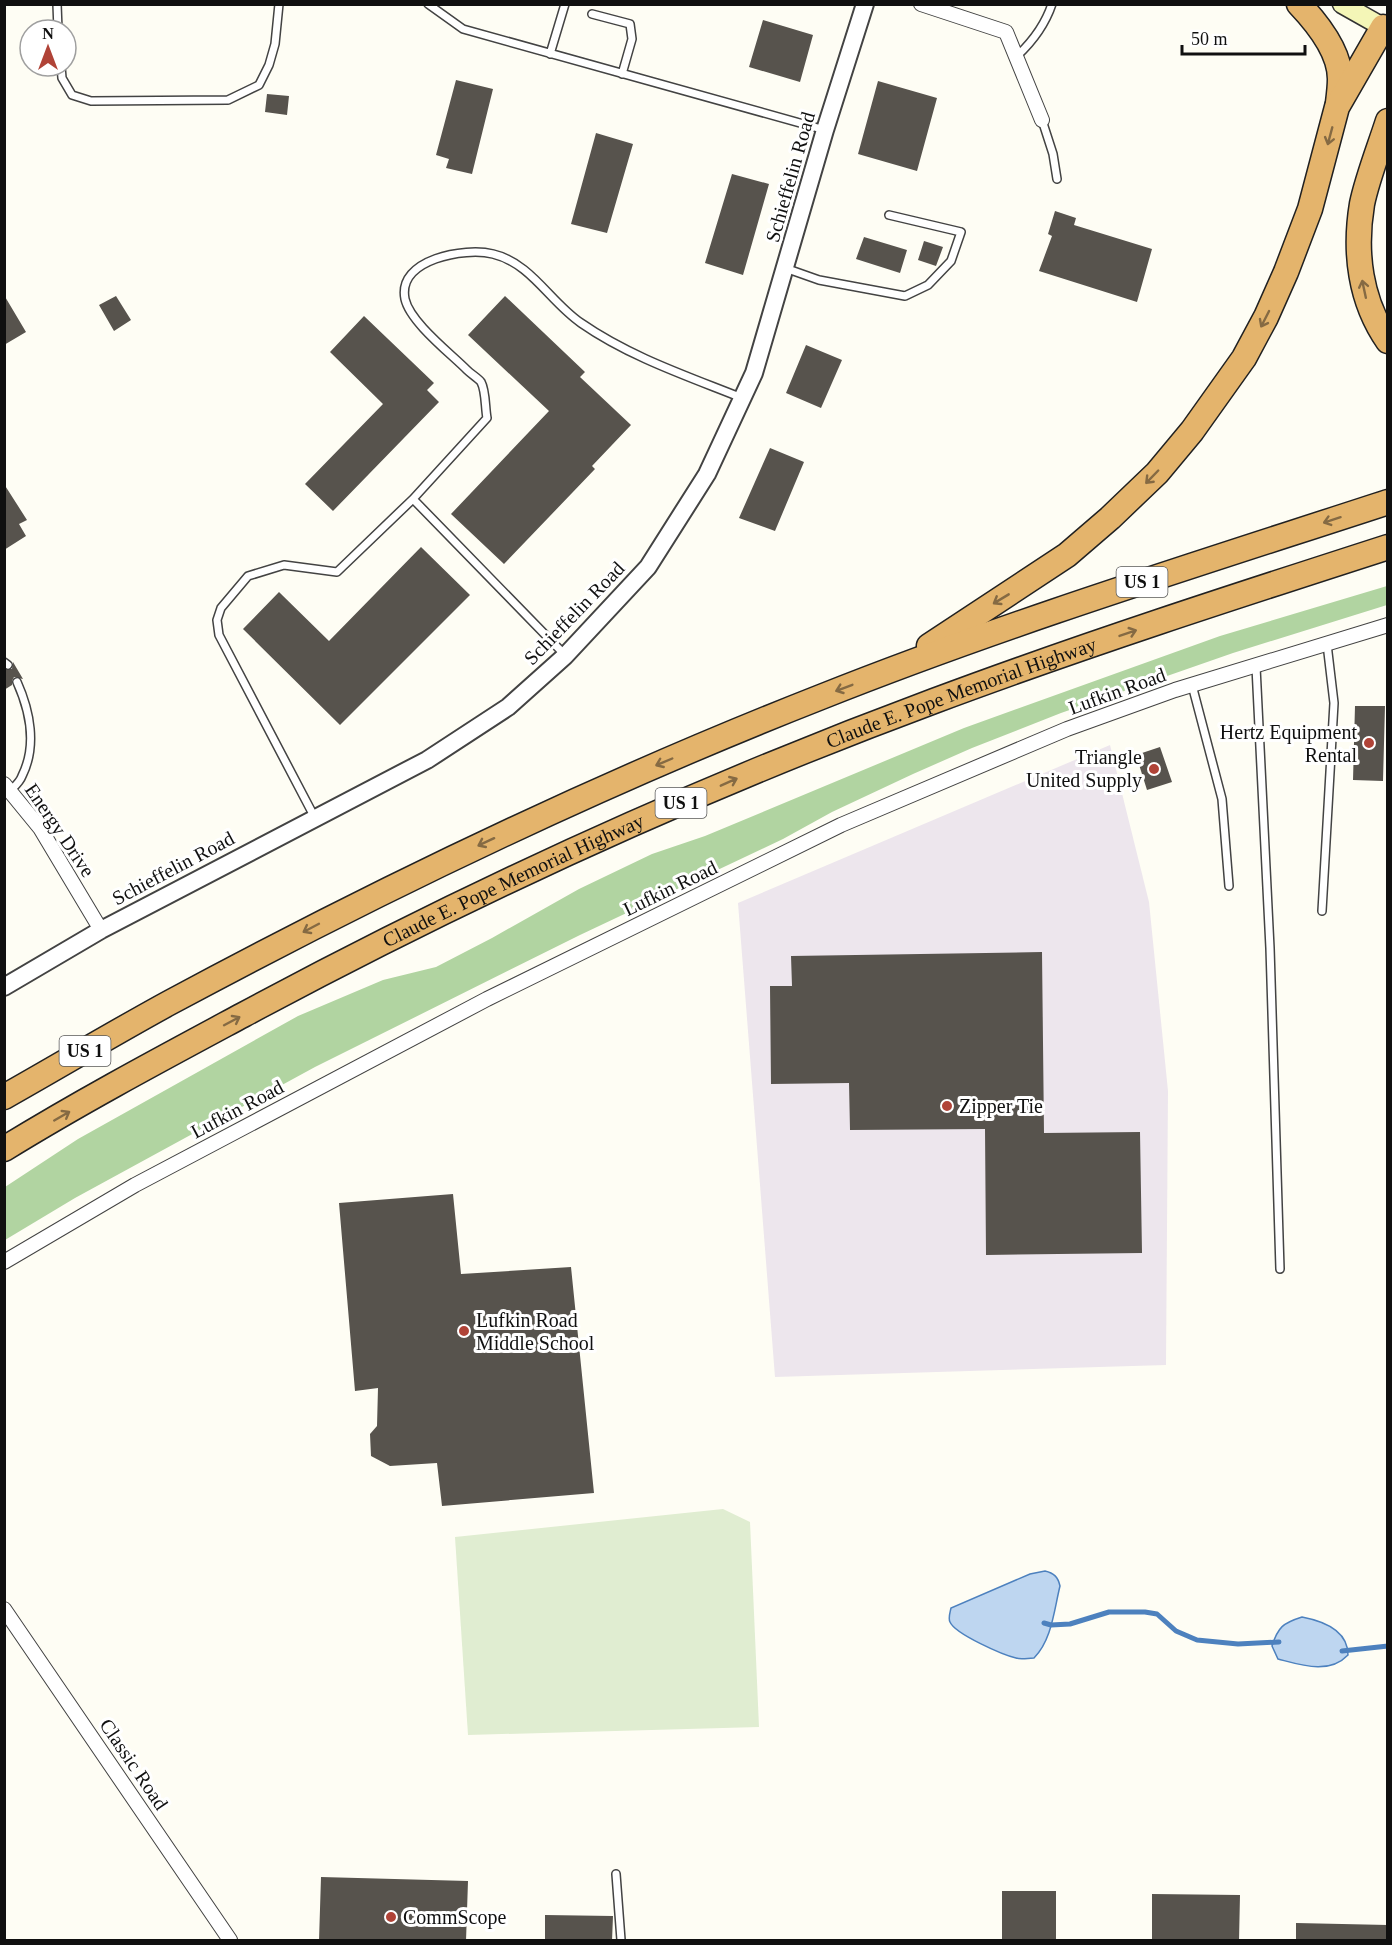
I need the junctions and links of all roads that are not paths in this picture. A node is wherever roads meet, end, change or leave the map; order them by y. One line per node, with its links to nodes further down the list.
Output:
1 (279, 4): 14 (lane)
2 (428, 4): 11 (lane)
3 (565, 4): 11 (lane)
4 (865, 4): 18 (street, Schieffelin Road)
5 (921, 4): 12 (street)
6 (1052, 4): 12 (lane)
7 (1299, 4): 15 (highway)
8 (1342, 4): 10 (main road)
9 (592, 14): 13 (lane)
10 (1386, 25): 15 (highway)
11 (550, 54): 13 (lane)
12 (1017, 56): 16 (street)
13 (622, 74): 18 (lane)
14 (62, 78)
15 (1338, 107): 30 (highway, one-way to 30)
16 (1042, 120): 19 (lane)
17 (1388, 121): 22 (highway, one-way to 17)
18 (825, 130): 21 (street, Schieffelin Road)
19 (1057, 179)
20 (889, 215): 21 (lane)
21 (785, 268): 23 (street, Schieffelin Road)
22 (1388, 341)
23 (742, 398): 24 (lane); 29 (street, Schieffelin Road)
24 (413, 499): 29 (lane); 35 (lane)
25 (1388, 502): 30 (highway, US 1, one-way to 30)
26 (1388, 547): 41 (highway, Claude E. Pope Memorial Highway / US 1, one-way to 26)
27 (1388, 625): 28 (street, Lufkin Road)
28 (1327, 644): 31 (street, Lufkin Road); 37 (lane)
29 (565, 656): 35 (street, Schieffelin Road)
30 (899, 666): 40 (highway, US 1, one-way to 40)
31 (1256, 667): 33 (street, Lufkin Road); 43 (lane)
32 (17, 682): 34 (lane)
33 (1192, 686): 36 (lane); 42 (street, Lufkin Road)
34 (7, 788): 38 (street, Energy Drive)
35 (315, 818): 38 (street, Schieffelin Road)
36 (1229, 886)
37 (1322, 911)
38 (101, 930): 39 (street, Schieffelin Road)
39 (4, 987)
40 (4, 1098)
41 (4, 1149)
42 (4, 1262)
43 (1280, 1269)
44 (4, 1609): 46 (street, Classic Road)
45 (616, 1874): 47 (lane)
46 (230, 1941)
47 (621, 1941)

